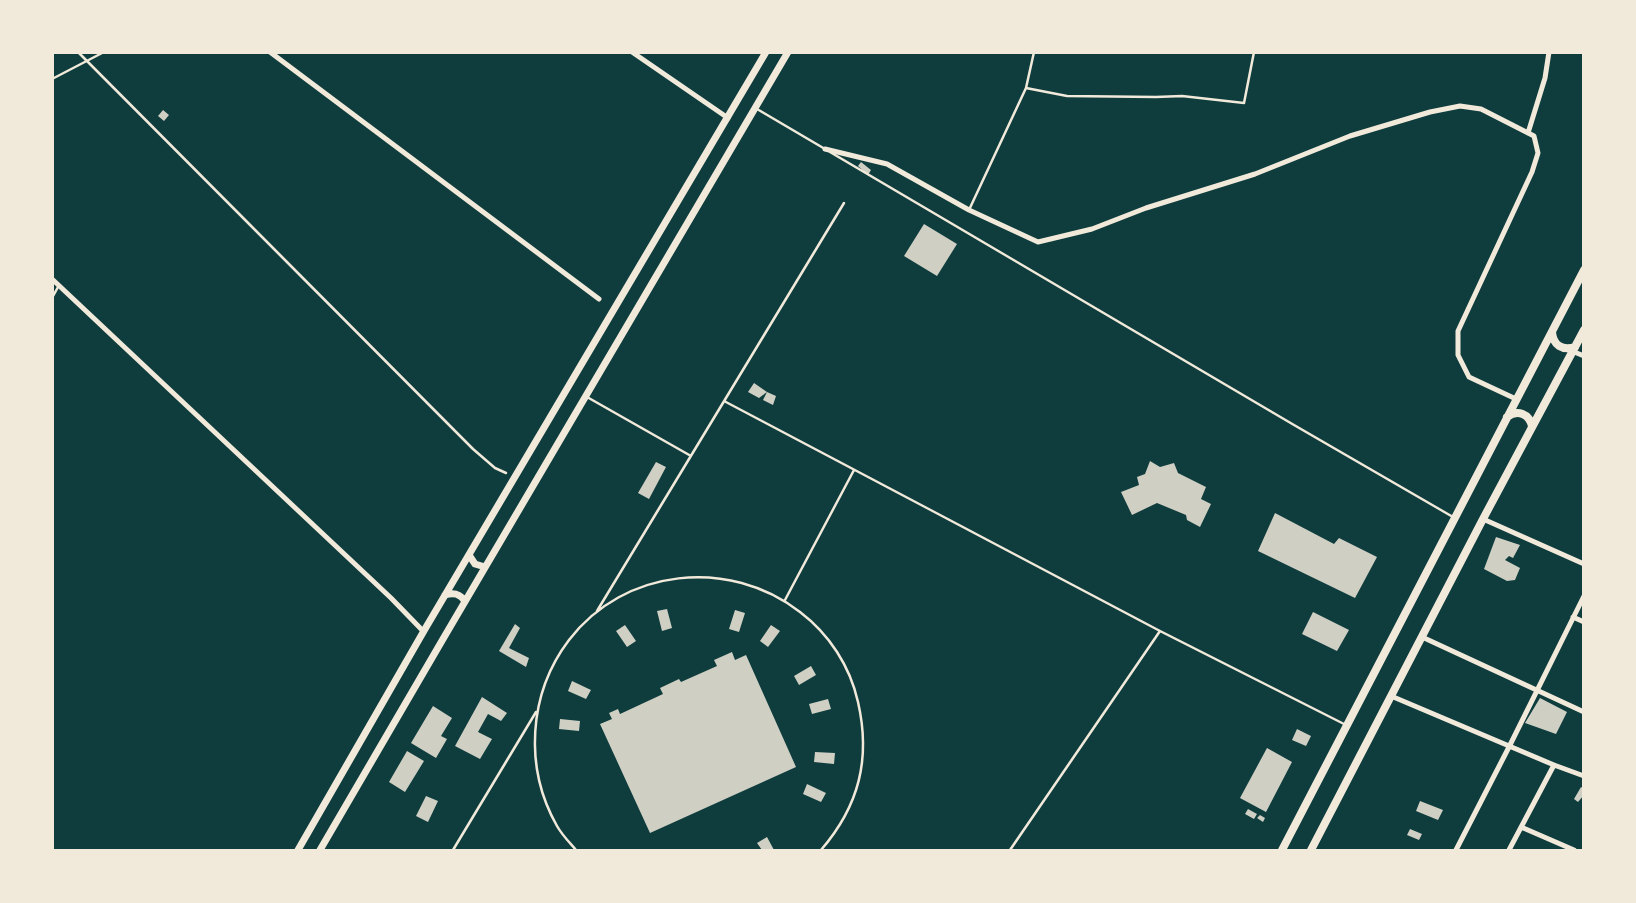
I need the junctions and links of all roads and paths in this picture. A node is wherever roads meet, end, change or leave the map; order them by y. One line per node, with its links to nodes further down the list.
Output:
1 (78, 52): 10 (path)
2 (104, 52): 10 (path)
3 (270, 52): 23 (street)
4 (632, 52): 14 (street)
5 (766, 52): 14 (street)
6 (788, 52): 13 (street)
7 (1034, 52): 12 (lane)
8 (1254, 52): 12 (lane)
9 (1549, 52): 15 (street)
10 (86, 62): 11 (path); 35 (path)
11 (52, 79)
12 (1026, 88): 18 (lane)
13 (756, 108): 16 (lane); 28 (street)
14 (728, 118): 35 (street)
15 (1528, 133): 18 (street); 29 (street)
16 (825, 149): 18 (street); 36 (lane)
17 (844, 203): 30 (lane)
18 (970, 210)
19 (1584, 270): 25 (main road)
20 (52, 279): 21 (street)
21 (59, 285): 22 (lane); 49 (street)
22 (52, 298)
23 (599, 300)
24 (1584, 330): 26 (main road)
25 (1552, 332): 26 (main road); 29 (main road)
26 (1574, 349): 27 (street); 32 (main road)
27 (1584, 356)
28 (586, 396): 33 (lane); 40 (street)
29 (1516, 399): 31 (main road)
30 (724, 401): 33 (lane); 34 (lane)
31 (1507, 417): 32 (main road); 36 (main road)
32 (1532, 426): 37 (main road)
33 (691, 456): 45 (lane)
34 (854, 470): 43 (lane); 48 (lane)
35 (514, 478): 38 (street)
36 (1455, 518): 55 (main road)
37 (1483, 519): 39 (street); 50 (main road)
38 (470, 554): 40 (street); 41 (street)
39 (1584, 564)
40 (485, 567): 44 (street)
41 (445, 595): 44 (street); 49 (street)
42 (1584, 596): 46 (street)
43 (785, 600): 45 (lane); 64 (lane)
44 (465, 601): 61 (street)
45 (597, 613): 53 (lane)
46 (1573, 617): 47 (street); 51 (street)
47 (1584, 622)
48 (1160, 631): 55 (lane); 65 (lane)
49 (424, 632): 60 (street)
50 (1422, 637): 51 (street); 52 (main road)
51 (1537, 691): 54 (street); 56 (street)
52 (1391, 696): 56 (street); 67 (main road)
53 (537, 710): 62 (lane); 63 (lane)
54 (1584, 712)
55 (1347, 726): 66 (main road)
56 (1509, 747): 57 (street); 68 (street)
57 (1554, 765): 58 (street); 59 (street)
58 (1584, 776)
59 (1521, 827): 69 (street); 70 (street)
60 (298, 850)
61 (320, 850)
62 (453, 850)
63 (576, 850)
64 (821, 850)
65 (1010, 850)
66 (1282, 850)
67 (1311, 850)
68 (1456, 850)
69 (1508, 850)
70 (1574, 850)

